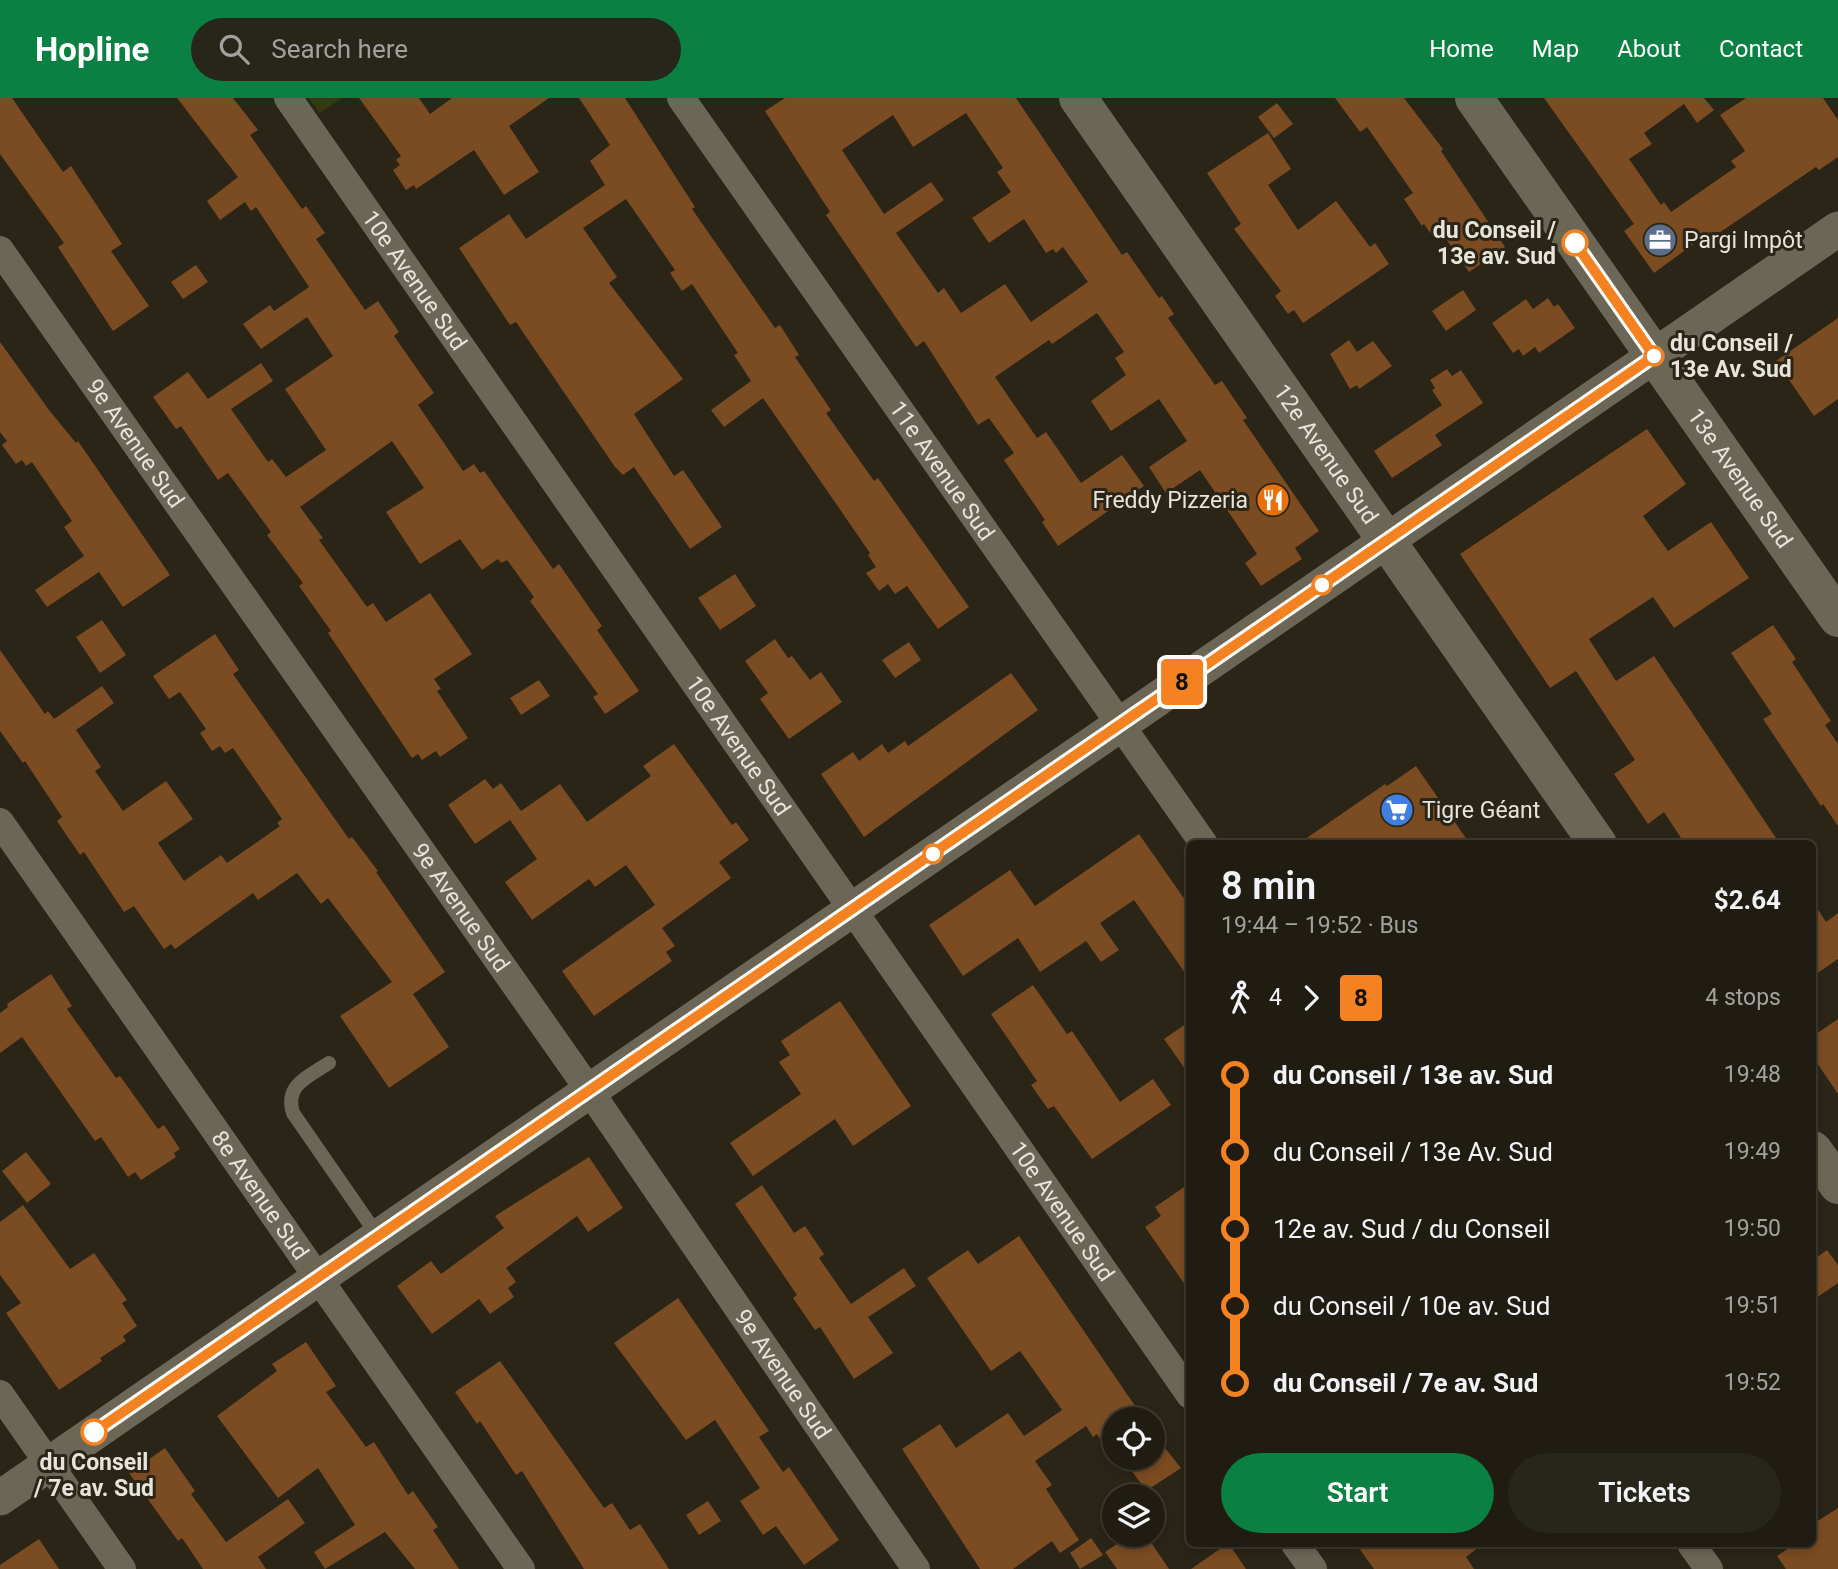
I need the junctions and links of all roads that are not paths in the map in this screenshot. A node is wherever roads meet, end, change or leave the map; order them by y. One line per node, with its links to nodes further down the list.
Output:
1 (288, 98): 14 (street, 10e Avenue Sud)
2 (681, 98): 10 (street, 11e Avenue Sud)
3 (1078, 98): 8 (main road, 12e Avenue Sud)
4 (1474, 98): 7 (main road, 13e Avenue Sud)
5 (1838, 229): 7 (street)
6 (0, 250): 16 (street, 9e Avenue Sud)
7 (1654, 356): 8 (street); 9 (main road, 13e Avenue Sud)
8 (1386, 541): 10 (street); 13 (main road, 12e Avenue Sud)
9 (1838, 618)
10 (1120, 724): 12 (street, 11e Avenue Sud); 14 (street)
11 (0, 822): 20 (street, 8e Avenue Sud)
12 (1201, 840)
13 (1595, 840)
14 (852, 909): 16 (street); 21 (street, 10e Avenue Sud)
15 (329, 1063): 19 (lane)
16 (589, 1090): 19 (street); 29 (street, 9e Avenue Sud)
17 (1816, 1154): 18 (main road)
18 (1838, 1185)
19 (378, 1236): 20 (street)
20 (318, 1278): 23 (street); 28 (street, 8e Avenue Sud)
21 (1186, 1389)
22 (0, 1394): 23 (street)
23 (48, 1464): 24 (street); 27 (street)
24 (0, 1498)
25 (1297, 1547): 30 (street)
26 (1693, 1547): 31 (street)
27 (122, 1569)
28 (522, 1569)
29 (916, 1569)
30 (1313, 1569)
31 (1709, 1569)

